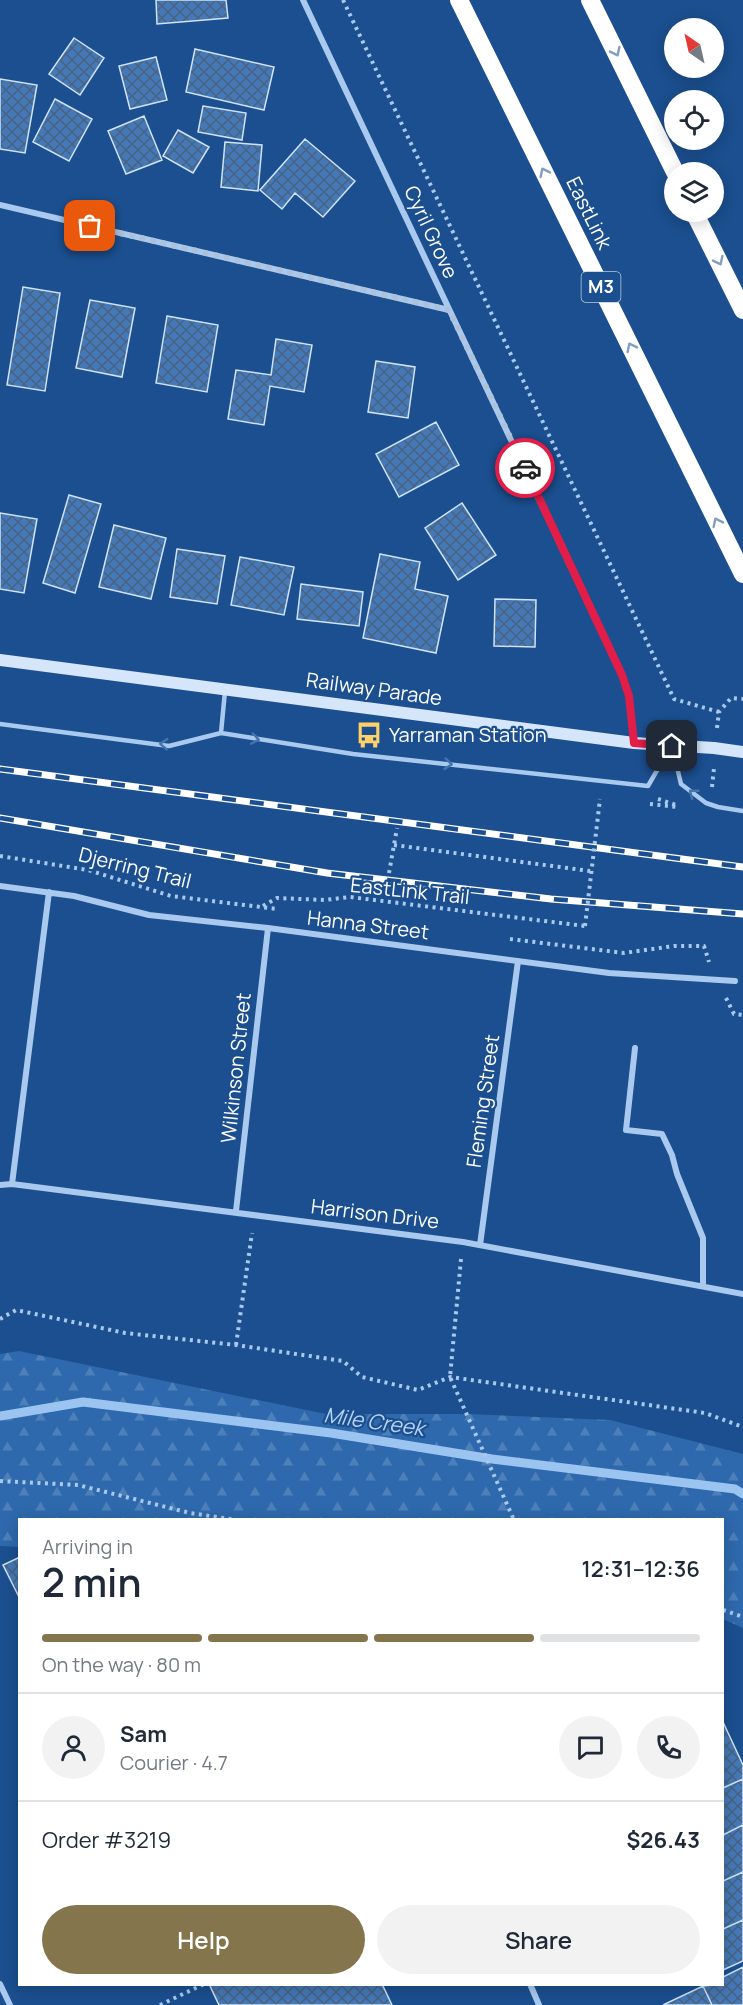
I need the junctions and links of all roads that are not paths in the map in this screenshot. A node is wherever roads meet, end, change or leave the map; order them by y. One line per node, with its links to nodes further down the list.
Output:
1 (303, 0): 7 (street, Cyril Grove)
2 (459, 0): 9 (highway, EastLink / M3, one-way to 2)
3 (590, 0): 4 (highway, one-way to 4)
4 (670, 162)
5 (0, 205): 7 (street)
6 (699, 222): 8 (highway, one-way to 8)
7 (449, 310): 14 (street, Cyril Grove)
8 (743, 310)
9 (743, 574)
10 (0, 660): 11 (main road, Railway Parade)
11 (225, 689): 13 (lane); 14 (main road, Railway Parade)
12 (0, 724): 13 (lane, one-way to 12)
13 (221, 733): 15 (lane, one-way to 15)
14 (634, 743): 15 (main road, Railway Parade)
15 (672, 746): 16 (main road, Railway Parade); 17 (lane, one-way to 15)
16 (743, 752)
17 (743, 811)
18 (0, 886): 19 (street, Hanna Street)
19 (49, 892): 20 (street, Hanna Street); 24 (street)
20 (268, 928): 21 (street, Hanna Street); 26 (street, Wilkinson Street)
21 (518, 961): 22 (street, Hanna Street); 27 (street, Fleming Street)
22 (735, 981)
23 (636, 1048): 28 (street)
24 (12, 1184): 25 (street, Harrison Drive); 26 (street, Harrison Drive)
25 (0, 1185)
26 (236, 1211): 27 (street, Harrison Drive)
27 (480, 1245): 28 (street, Harrison Drive)
28 (703, 1286): 29 (street, Harrison Drive)
29 (743, 1294)
30 (0, 1984): 32 (street)
31 (531, 1986): 33 (street)
32 (10, 2005)
33 (539, 2005)

